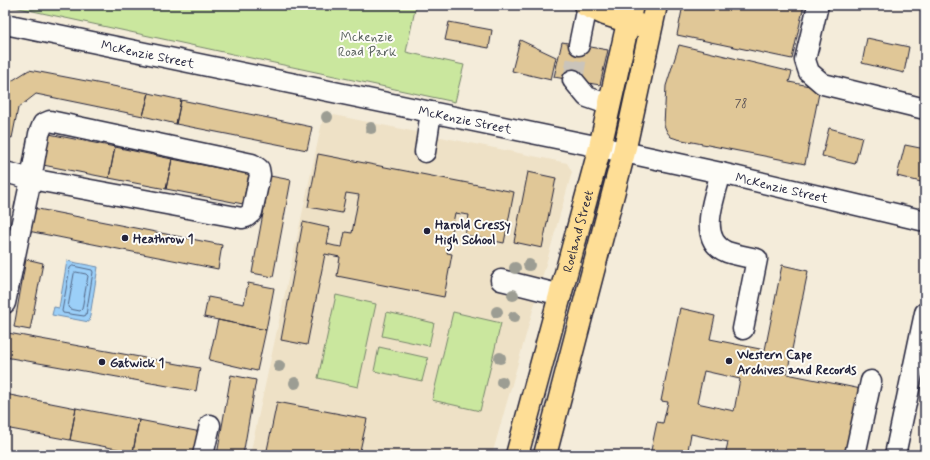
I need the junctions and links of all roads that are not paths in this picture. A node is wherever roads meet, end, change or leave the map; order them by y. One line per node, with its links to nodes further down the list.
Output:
1 (656, 5): 6 (main road, Roeland Street)
2 (818, 5): 10 (street)
3 (586, 6): 4 (main road); 7 (street)
4 (630, 13): 6 (main road); 9 (main road, Roeland Street)
5 (5, 24): 11 (street, McKenzie Street)
6 (650, 29): 14 (main road, Roeland Street)
7 (579, 45)
8 (574, 80): 9 (street)
9 (610, 105): 12 (main road, Roeland Street)
10 (925, 109)
11 (431, 112): 12 (street, McKenzie Street); 13 (street)
12 (600, 148): 14 (street, McKenzie Street); 20 (main road, Roeland Street)
13 (425, 152)
14 (624, 152): 16 (street, McKenzie Street); 28 (main road, Roeland Street)
15 (5, 172): 17 (street)
16 (721, 173): 18 (street, McKenzie Street); 23 (street)
17 (31, 178): 17 (street); 21 (street)
18 (925, 221)
19 (501, 280): 20 (street)
20 (561, 295): 27 (main road, Roeland Street)
21 (5, 303)
22 (925, 315): 30 (street)
23 (743, 329)
24 (871, 381): 29 (street)
25 (210, 425): 26 (street)
26 (203, 455)
27 (517, 455)
28 (545, 455)
29 (855, 455)
30 (896, 455)

